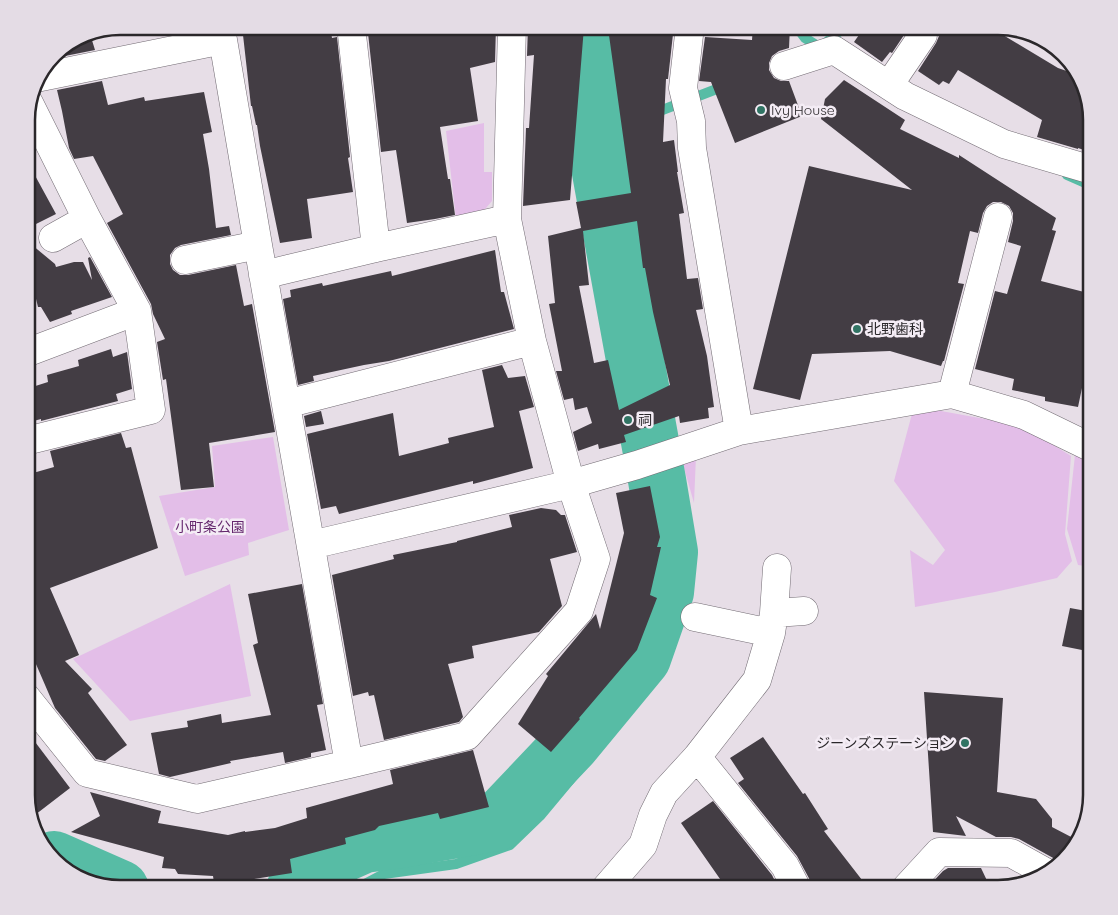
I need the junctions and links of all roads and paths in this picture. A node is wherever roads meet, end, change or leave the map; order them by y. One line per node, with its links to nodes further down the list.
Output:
1 (214, 35): 8 (street)
2 (222, 35): 16 (street)
3 (352, 35): 17 (street)
4 (512, 35): 14 (street)
5 (689, 35): 25 (street)
6 (923, 35): 9 (street)
7 (784, 66): 9 (street)
8 (48, 75)
9 (889, 85): 11 (street)
10 (35, 115): 13 (street)
11 (1083, 167)
12 (998, 217): 23 (street)
13 (87, 219): 15 (street); 20 (street)
14 (507, 219): 17 (street); 21 (street)
15 (53, 238)
16 (258, 245): 18 (street); 19 (street)
17 (376, 248): 19 (street)
18 (185, 260)
19 (263, 275): 24 (street)
20 (138, 311): 22 (street); 26 (street)
21 (532, 341): 24 (street); 28 (street)
22 (35, 350)
23 (952, 394): 25 (street); 27 (street)
24 (286, 404): 29 (street)
25 (739, 431): 28 (street)
26 (35, 440)
27 (1083, 444)
28 (571, 484): 29 (street); 36 (street)
29 (311, 545): 36 (street)
30 (777, 568): 33 (street)
31 (804, 611): 33 (street)
32 (695, 617): 33 (street)
33 (773, 623): 35 (street)
34 (35, 708): 36 (street)
35 (697, 757): 38 (street); 39 (street)
36 (350, 764)
37 (1039, 869): 40 (street)
38 (613, 880)
39 (792, 880)
40 (913, 880)

